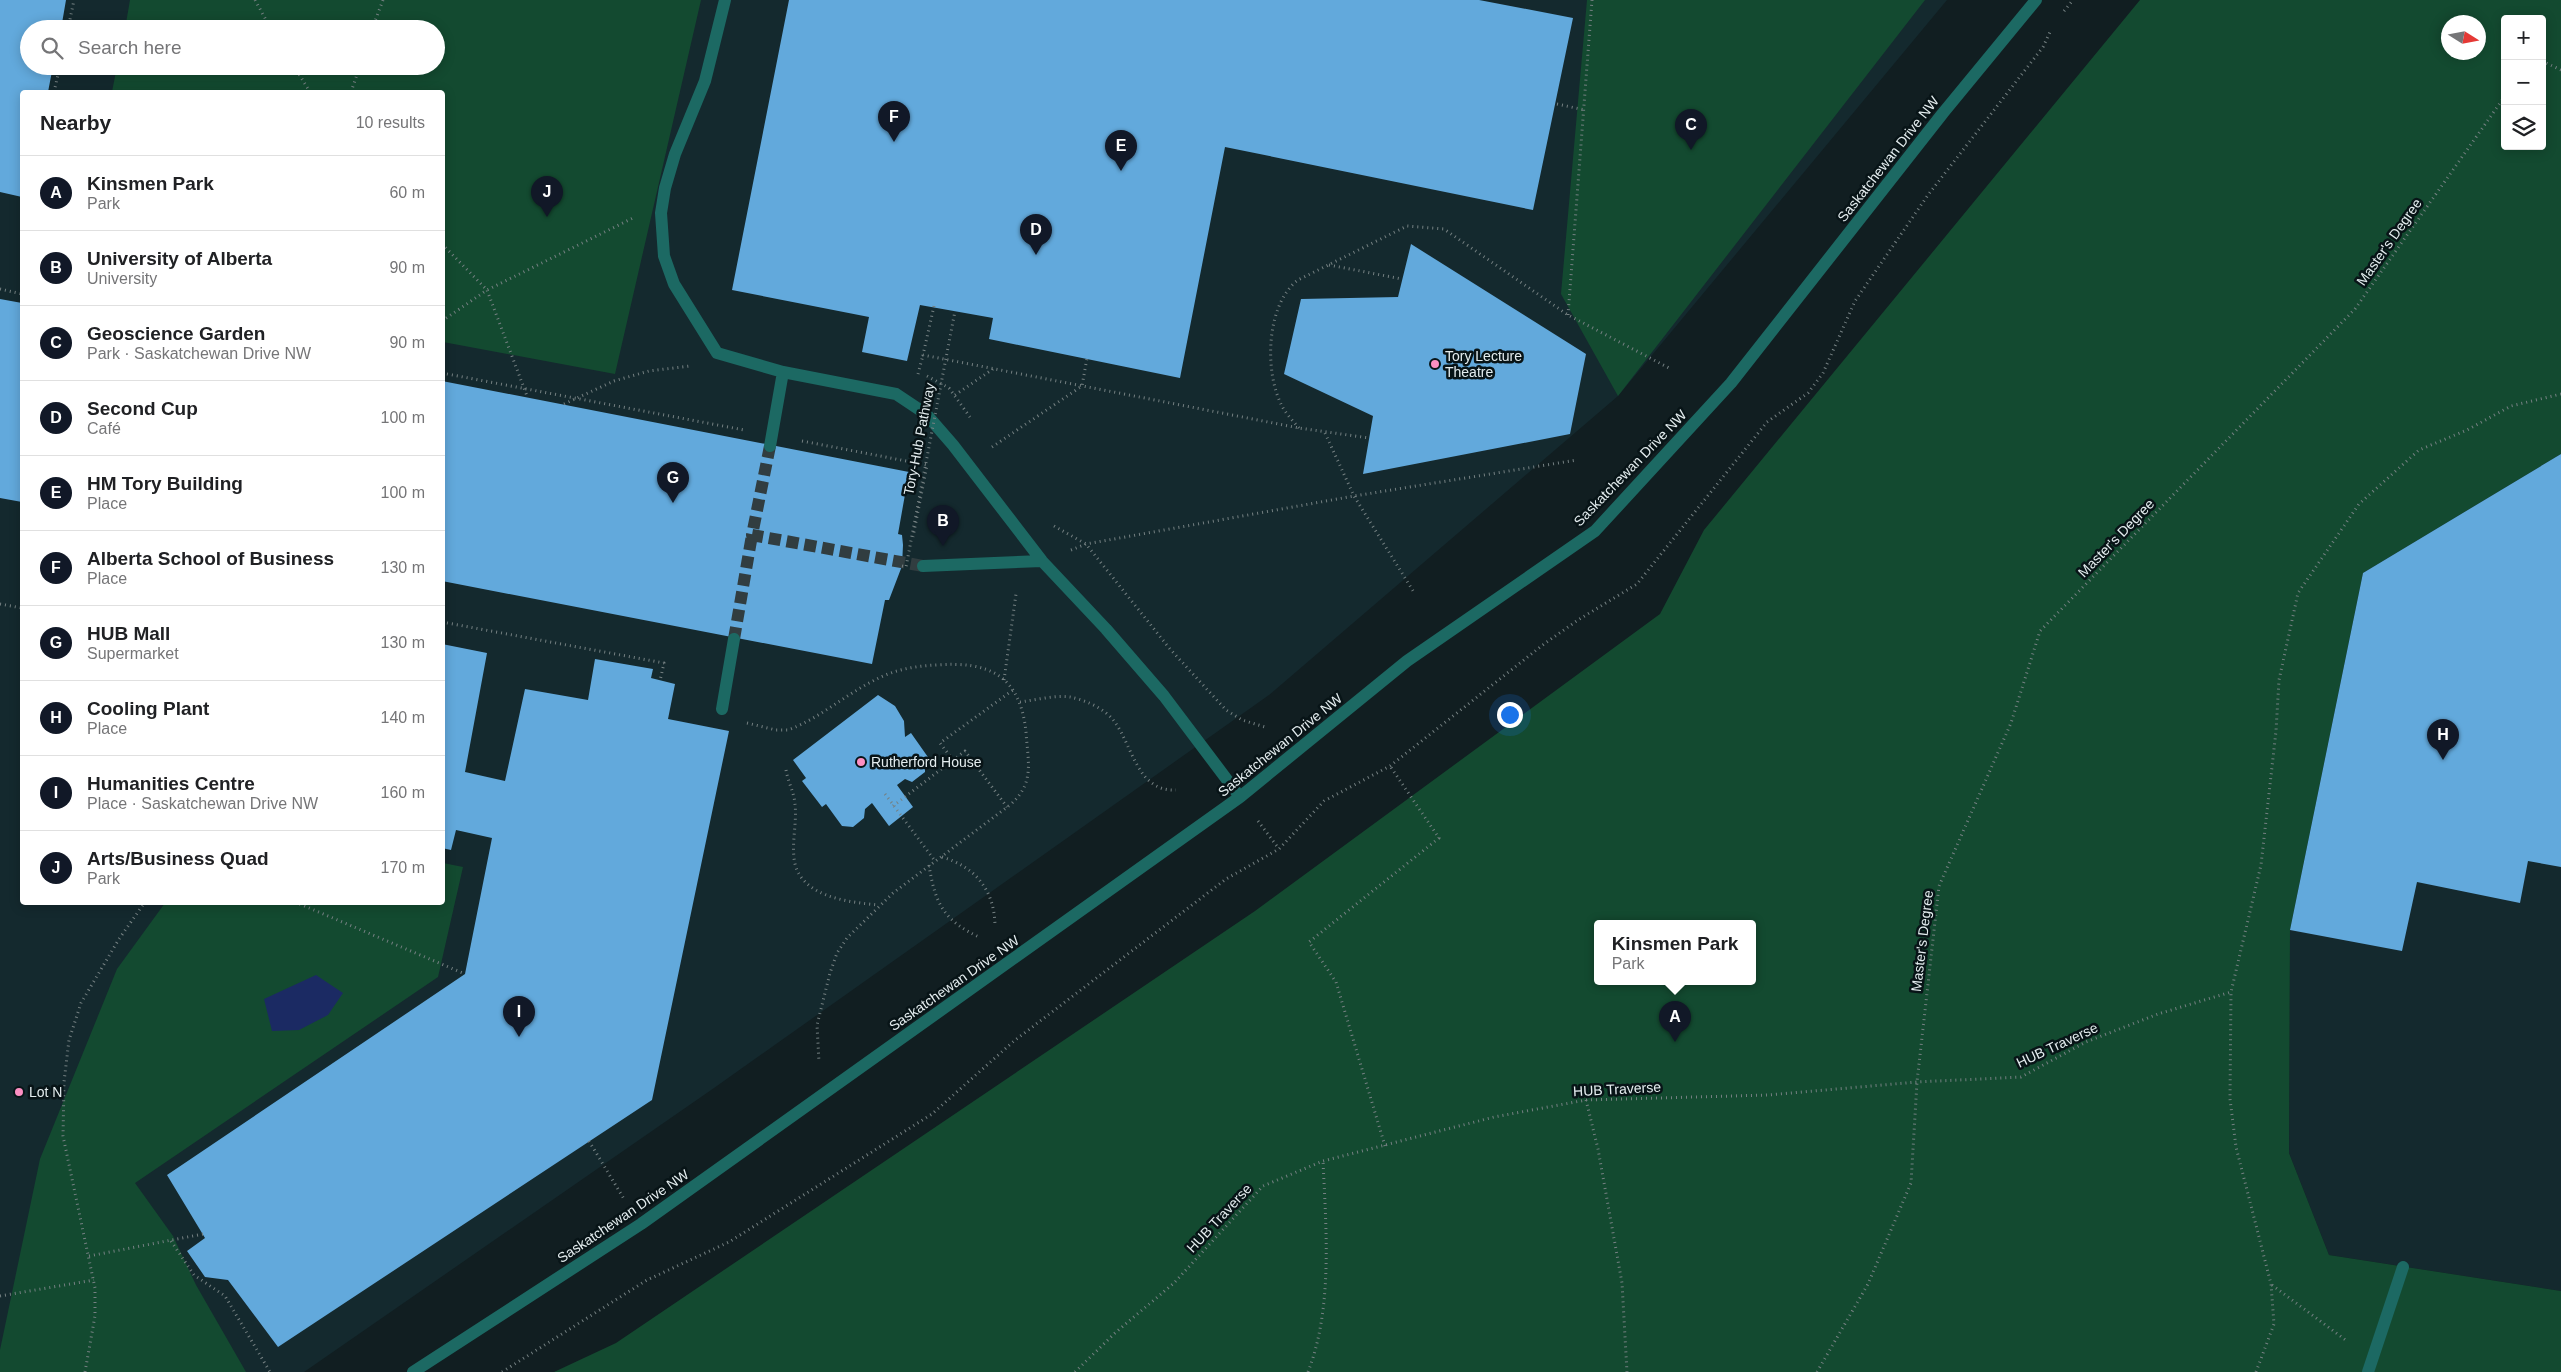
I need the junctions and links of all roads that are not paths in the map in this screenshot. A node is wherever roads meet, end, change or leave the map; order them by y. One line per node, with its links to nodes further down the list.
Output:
1 (725, 0): 3 (street)
2 (2036, 0): 9 (street, Saskatchewan Drive NW)
3 (783, 372): 4 (street); 5 (street)
4 (770, 446)
5 (1042, 561): 6 (street); 9 (street)
6 (923, 566)
7 (734, 639): 8 (street)
8 (722, 709)
9 (1240, 797): 11 (street, Saskatchewan Drive NW)
10 (2403, 1267): 12 (street)
11 (413, 1372)
12 (2368, 1372)

